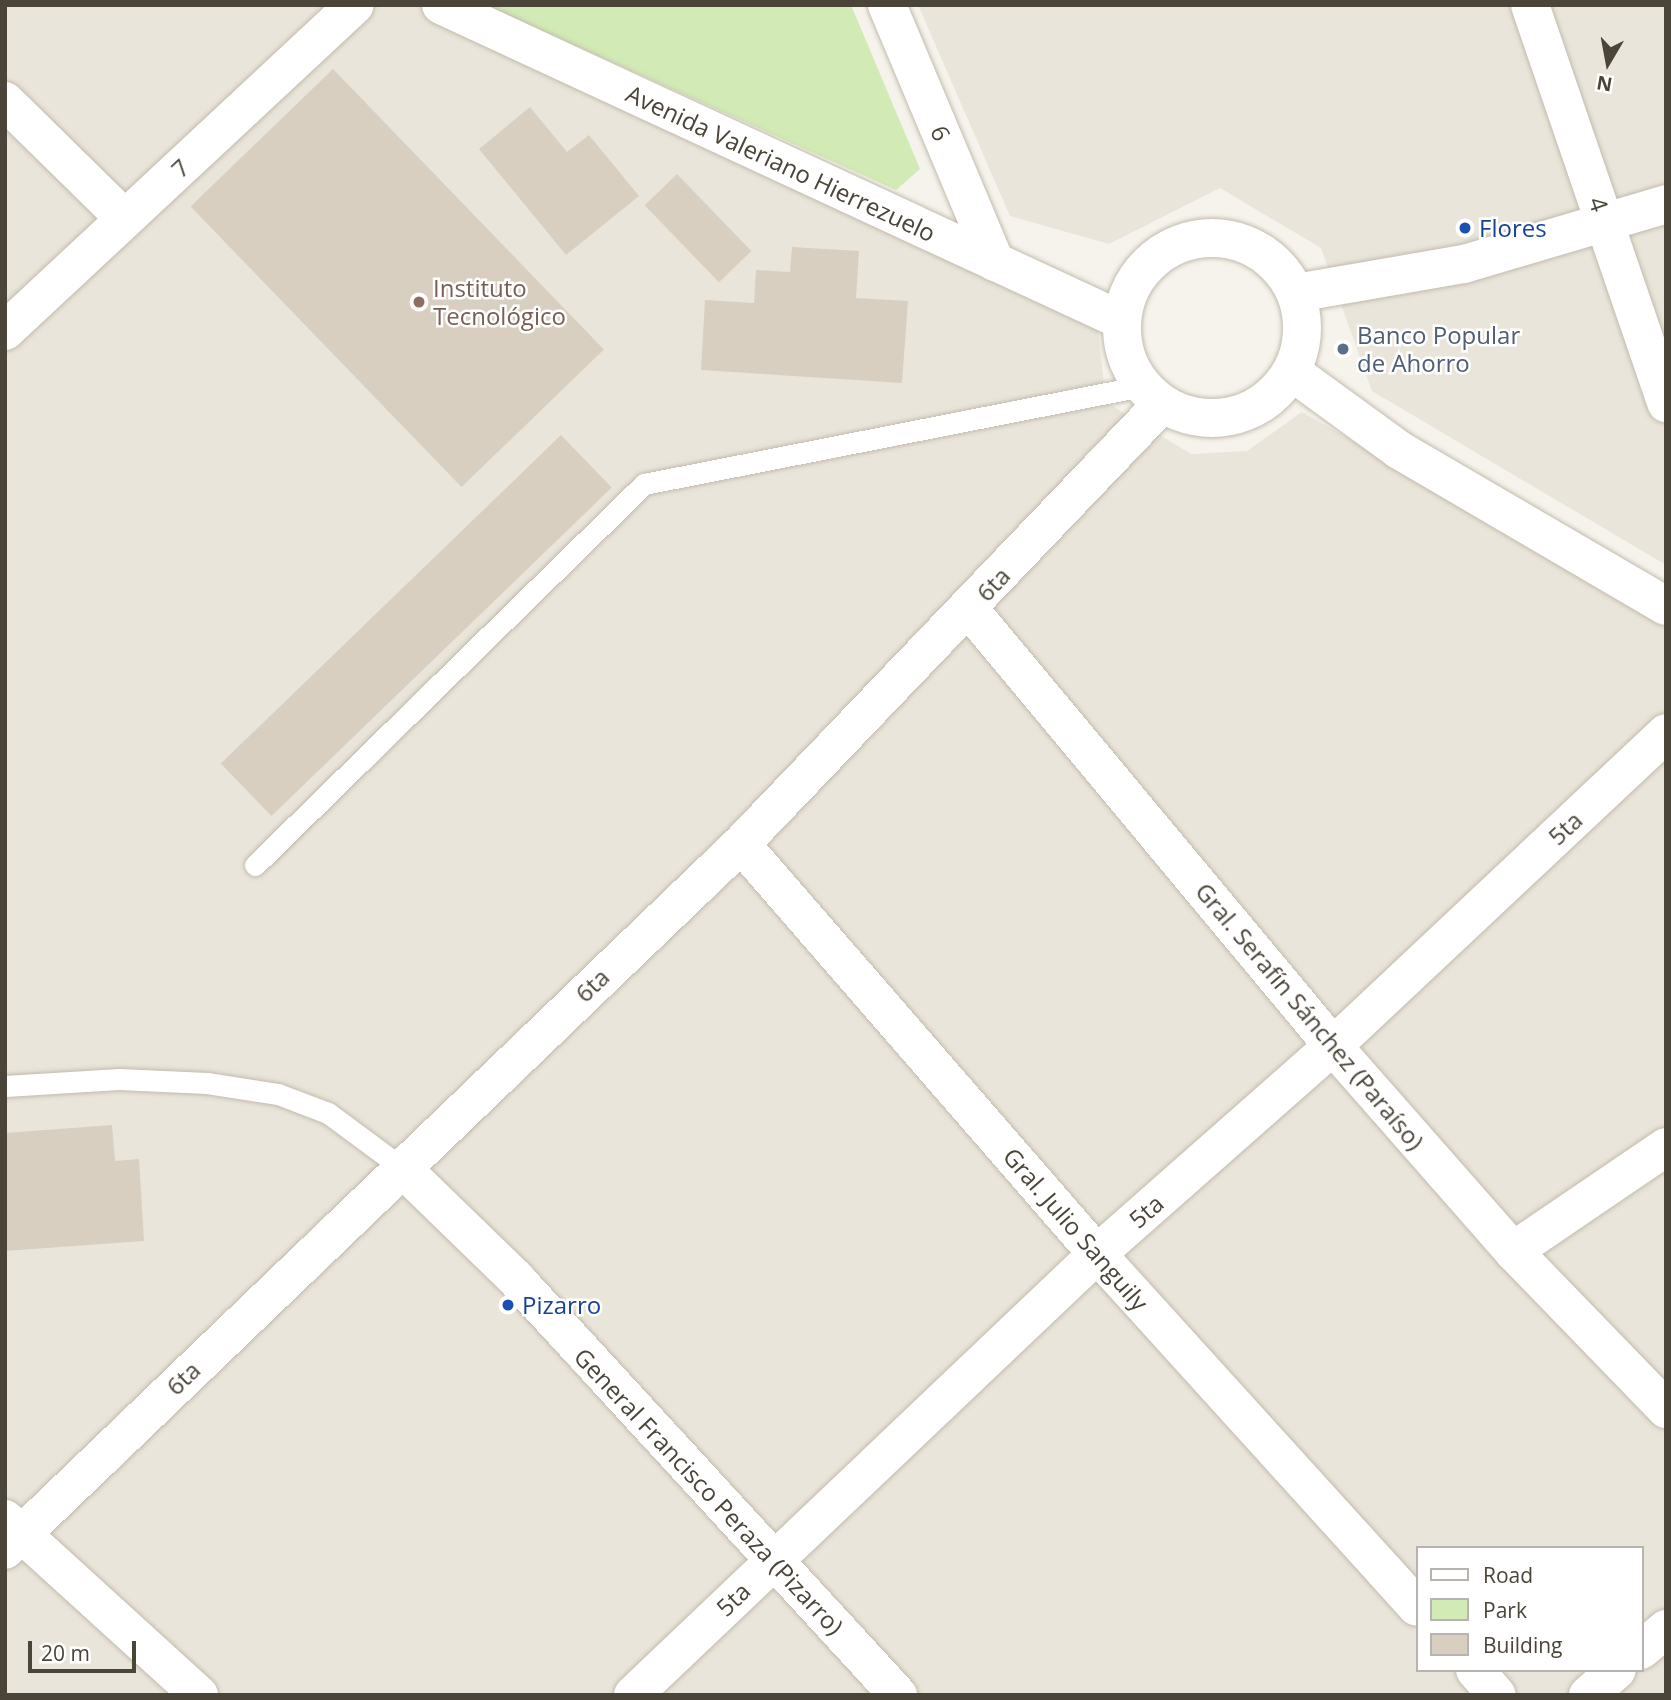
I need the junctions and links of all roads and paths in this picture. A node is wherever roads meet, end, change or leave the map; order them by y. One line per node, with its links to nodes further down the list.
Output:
1 (354, 5): 7 (street, 7)
2 (441, 5): 9 (street, Avenida Valeriano Hierrezuelo)
3 (887, 5): 9 (street, 6)
4 (1530, 5): 8 (street, 4)
5 (5, 101): 7 (street)
6 (1666, 204): 8 (street)
7 (125, 219): 12 (street, 7)
8 (1606, 224): 10 (street); 15 (street, 4)
9 (995, 262): 11 (street, Avenida Valeriano Hierrezuelo)
10 (1296, 293): 11 (street); 13 (street)
11 (1121, 320): 14 (street)
12 (5, 331)
13 (1292, 372): 14 (street); 16 (street)
14 (1152, 395): 17 (street, 6ta); 20 (lane)
15 (1666, 403)
16 (1666, 606)
17 (970, 610): 19 (street, 6ta); 21 (street, Gral. Serafín Sánchez (Paraíso))
18 (1666, 733): 21 (street, 5ta)
19 (740, 844): 24 (street, 6ta); 26 (street, Gral. Julio Sanguily)
20 (255, 866)
21 (1333, 1046): 25 (street, Gral. Serafín Sánchez (Paraíso)); 26 (street, 5ta)
22 (5, 1086): 24 (lane)
23 (1666, 1147): 25 (street)
24 (401, 1167): 28 (street, 6ta); 29 (street, General Francisco Peraza (Pizarro))
25 (1513, 1251): 27 (street, Gral. Serafín Sánchez (Paraíso))
26 (1097, 1254): 29 (street, 5ta); 30 (street, Gral. Julio Sanguily)
27 (1666, 1409)
28 (11, 1534): 35 (street)
29 (772, 1563): 36 (street, 5ta); 37 (street, General Francisco Peraza (Pizarro))
30 (1416, 1606)
31 (1666, 1629): 32 (street)
32 (1643, 1648)
33 (1477, 1672): 38 (street)
34 (1615, 1672): 39 (street)
35 (198, 1695)
36 (633, 1695)
37 (898, 1695)
38 (1497, 1695)
39 (1588, 1695)

